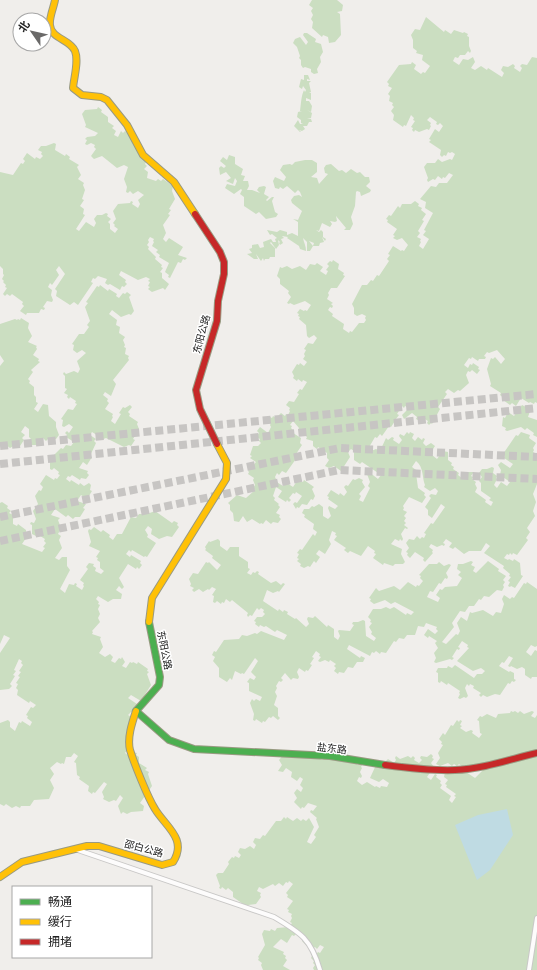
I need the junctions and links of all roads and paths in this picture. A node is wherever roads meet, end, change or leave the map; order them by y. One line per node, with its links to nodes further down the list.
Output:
1 (55, 0): 2 (main road, 东阳公路)
2 (136, 711): 3 (main road, 盐东路); 4 (main road, 邵白公路)
3 (537, 753)
4 (74, 849): 5 (main road, 邵白公路); 7 (street)
5 (0, 877)
6 (537, 918): 8 (street)
7 (320, 970)
8 (529, 970)

